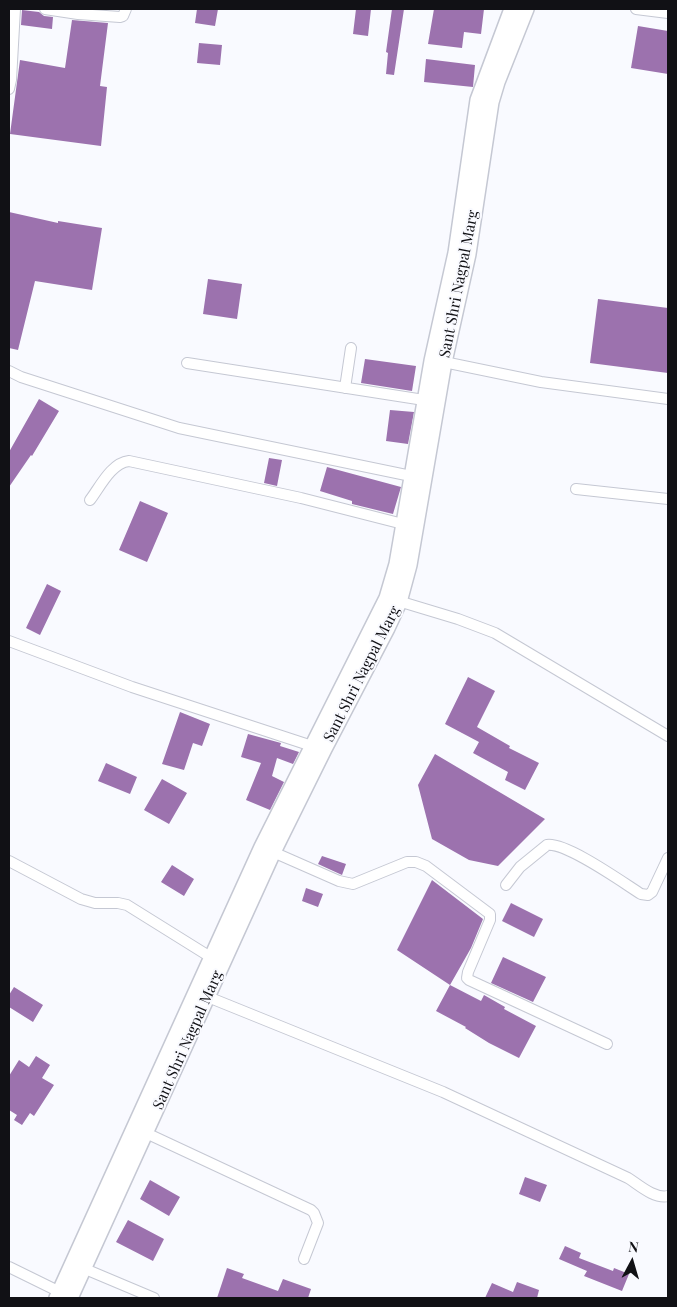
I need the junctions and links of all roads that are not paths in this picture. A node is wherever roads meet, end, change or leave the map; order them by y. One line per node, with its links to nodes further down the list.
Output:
1 (16, 9): 8 (street)
2 (45, 9): 3 (street)
3 (126, 9)
4 (512, 9): 15 (main road, Sant Shri Nagpal Marg)
5 (526, 9): 10 (main road, Sant Shri Nagpal Marg)
6 (636, 9): 7 (street)
7 (668, 13)
8 (9, 89)
9 (351, 348): 13 (street)
10 (444, 362): 14 (street); 21 (main road, Sant Shri Nagpal Marg)
11 (188, 363): 13 (street)
12 (9, 371): 16 (street)
13 (344, 388): 15 (street)
14 (668, 398)
15 (424, 400): 16 (main road, Sant Shri Nagpal Marg)
16 (411, 476): 20 (main road, Sant Shri Nagpal Marg)
17 (576, 489): 18 (street)
18 (668, 499)
19 (90, 500): 20 (street)
20 (402, 524): 21 (main road, Sant Shri Nagpal Marg)
21 (393, 600): 23 (street); 24 (main road, Sant Shri Nagpal Marg); 25 (main road, Sant Shri Nagpal Marg)
22 (9, 642): 24 (street)
23 (668, 736)
24 (312, 746): 29 (main road, Sant Shri Nagpal Marg)
25 (274, 852): 30 (main road, Sant Shri Nagpal Marg); 31 (street)
26 (668, 858): 28 (street)
27 (9, 861): 29 (street)
28 (506, 886)
29 (212, 958): 35 (main road, Sant Shri Nagpal Marg)
30 (208, 997): 32 (main road, Sant Shri Nagpal Marg); 33 (street)
31 (607, 1044)
32 (146, 1133): 34 (street); 35 (main road, Sant Shri Nagpal Marg)
33 (668, 1196)
34 (304, 1259)
35 (78, 1266): 37 (main road, Sant Shri Nagpal Marg); 38 (street)
36 (9, 1267): 37 (street)
37 (64, 1296)
38 (154, 1298)

